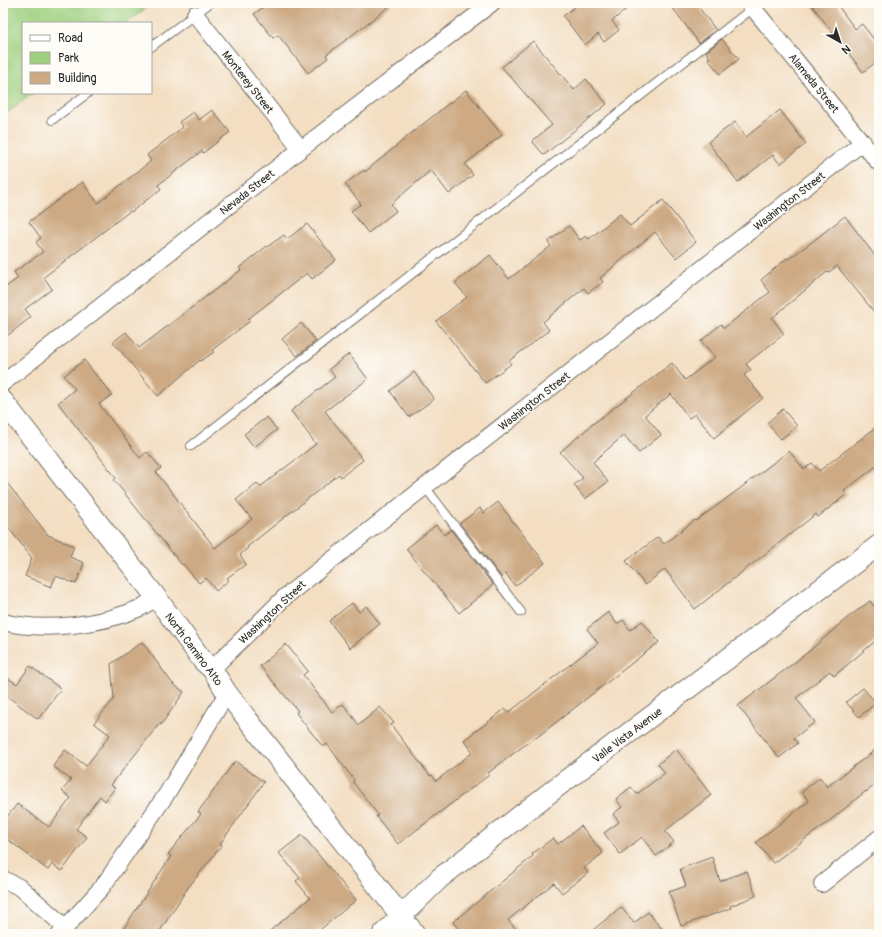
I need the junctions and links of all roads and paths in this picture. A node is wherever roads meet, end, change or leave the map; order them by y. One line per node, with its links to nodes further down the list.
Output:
1 (210, 3): 4 (lane)
2 (492, 3): 9 (street, Nevada Street)
3 (751, 6): 8 (street, Alameda Street); 13 (lane)
4 (195, 14): 5 (lane); 9 (street, Monterey Street)
5 (152, 46)
6 (87, 94): 7 (lane)
7 (52, 120)
8 (863, 142): 10 (street, Alameda Street); 14 (street, Washington Street)
9 (301, 149): 11 (street, Nevada Street)
10 (879, 163)
11 (3, 383)
12 (3, 401): 16 (street, North Camino Alto)
13 (191, 446)
14 (425, 487): 17 (lane); 19 (street, Washington Street)
15 (879, 546): 24 (street, Valle Vista Avenue)
16 (156, 597): 18 (street); 19 (street, North Camino Alto)
17 (521, 612)
18 (3, 622)
19 (212, 669): 20 (street, North Camino Alto)
20 (227, 693): 24 (street, North Camino Alto); 25 (street)
21 (879, 838): 23 (street)
22 (3, 879): 25 (street)
23 (822, 884)
24 (400, 916): 26 (street, Valle Vista Avenue); 27 (street, North Camino Alto)
25 (63, 931)
26 (383, 934)
27 (415, 934)

